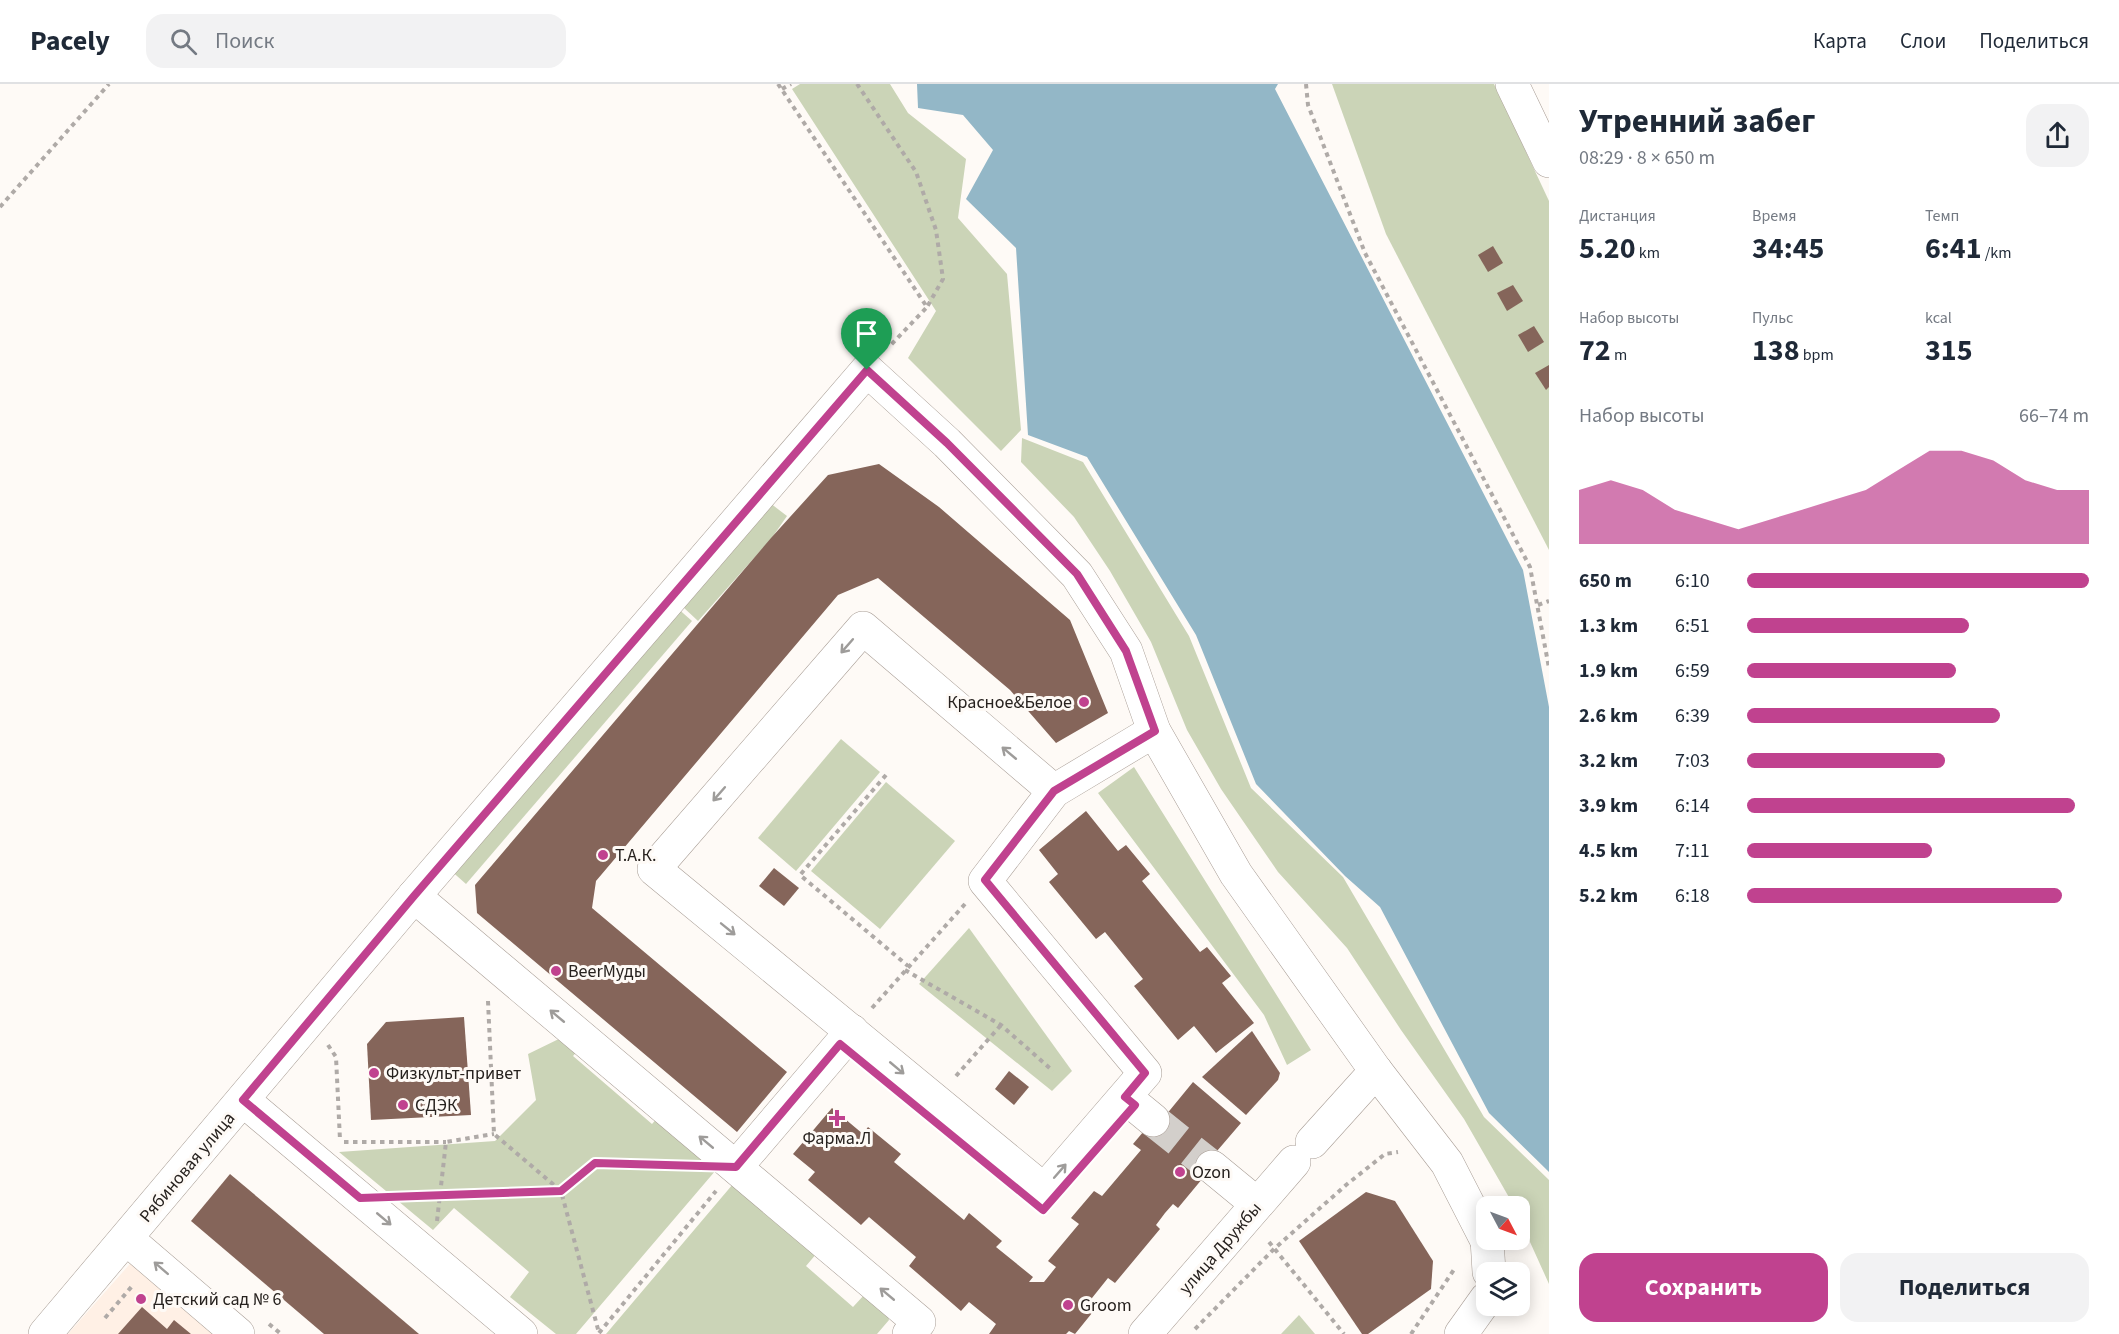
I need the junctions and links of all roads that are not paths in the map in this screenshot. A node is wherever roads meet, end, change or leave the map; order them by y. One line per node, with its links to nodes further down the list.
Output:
1 (1512, 84): 2 (street)
2 (1549, 161)
3 (1155, 731): 4 (street); 5 (street, Рябиновая улица); 7 (street)
4 (1054, 791): 6 (street, one-way to 6); 8 (street)
5 (414, 896): 9 (street, Рябиновая улица); 11 (street, one-way to 5)
6 (852, 1031): 8 (street, one-way to 8); 11 (street)
7 (1376, 1071): 13 (street, улица Дружбы); 14 (street)
8 (1125, 1097): 10 (street)
9 (243, 1100): 15 (street, Рябиновая улица); 20 (street, one-way to 20)
10 (1153, 1120)
11 (736, 1167): 21 (street, one-way to 11)
12 (1212, 1167): 13 (street)
13 (1253, 1209): 22 (street, улица Дружбы)
14 (1476, 1218)
15 (127, 1239): 18 (street, Рябиновая улица); 19 (street, one-way to 15)
16 (1476, 1315): 17 (street)
17 (1466, 1331)
18 (45, 1334)
19 (238, 1334)
20 (521, 1334)
21 (909, 1334)
22 (1145, 1334)

